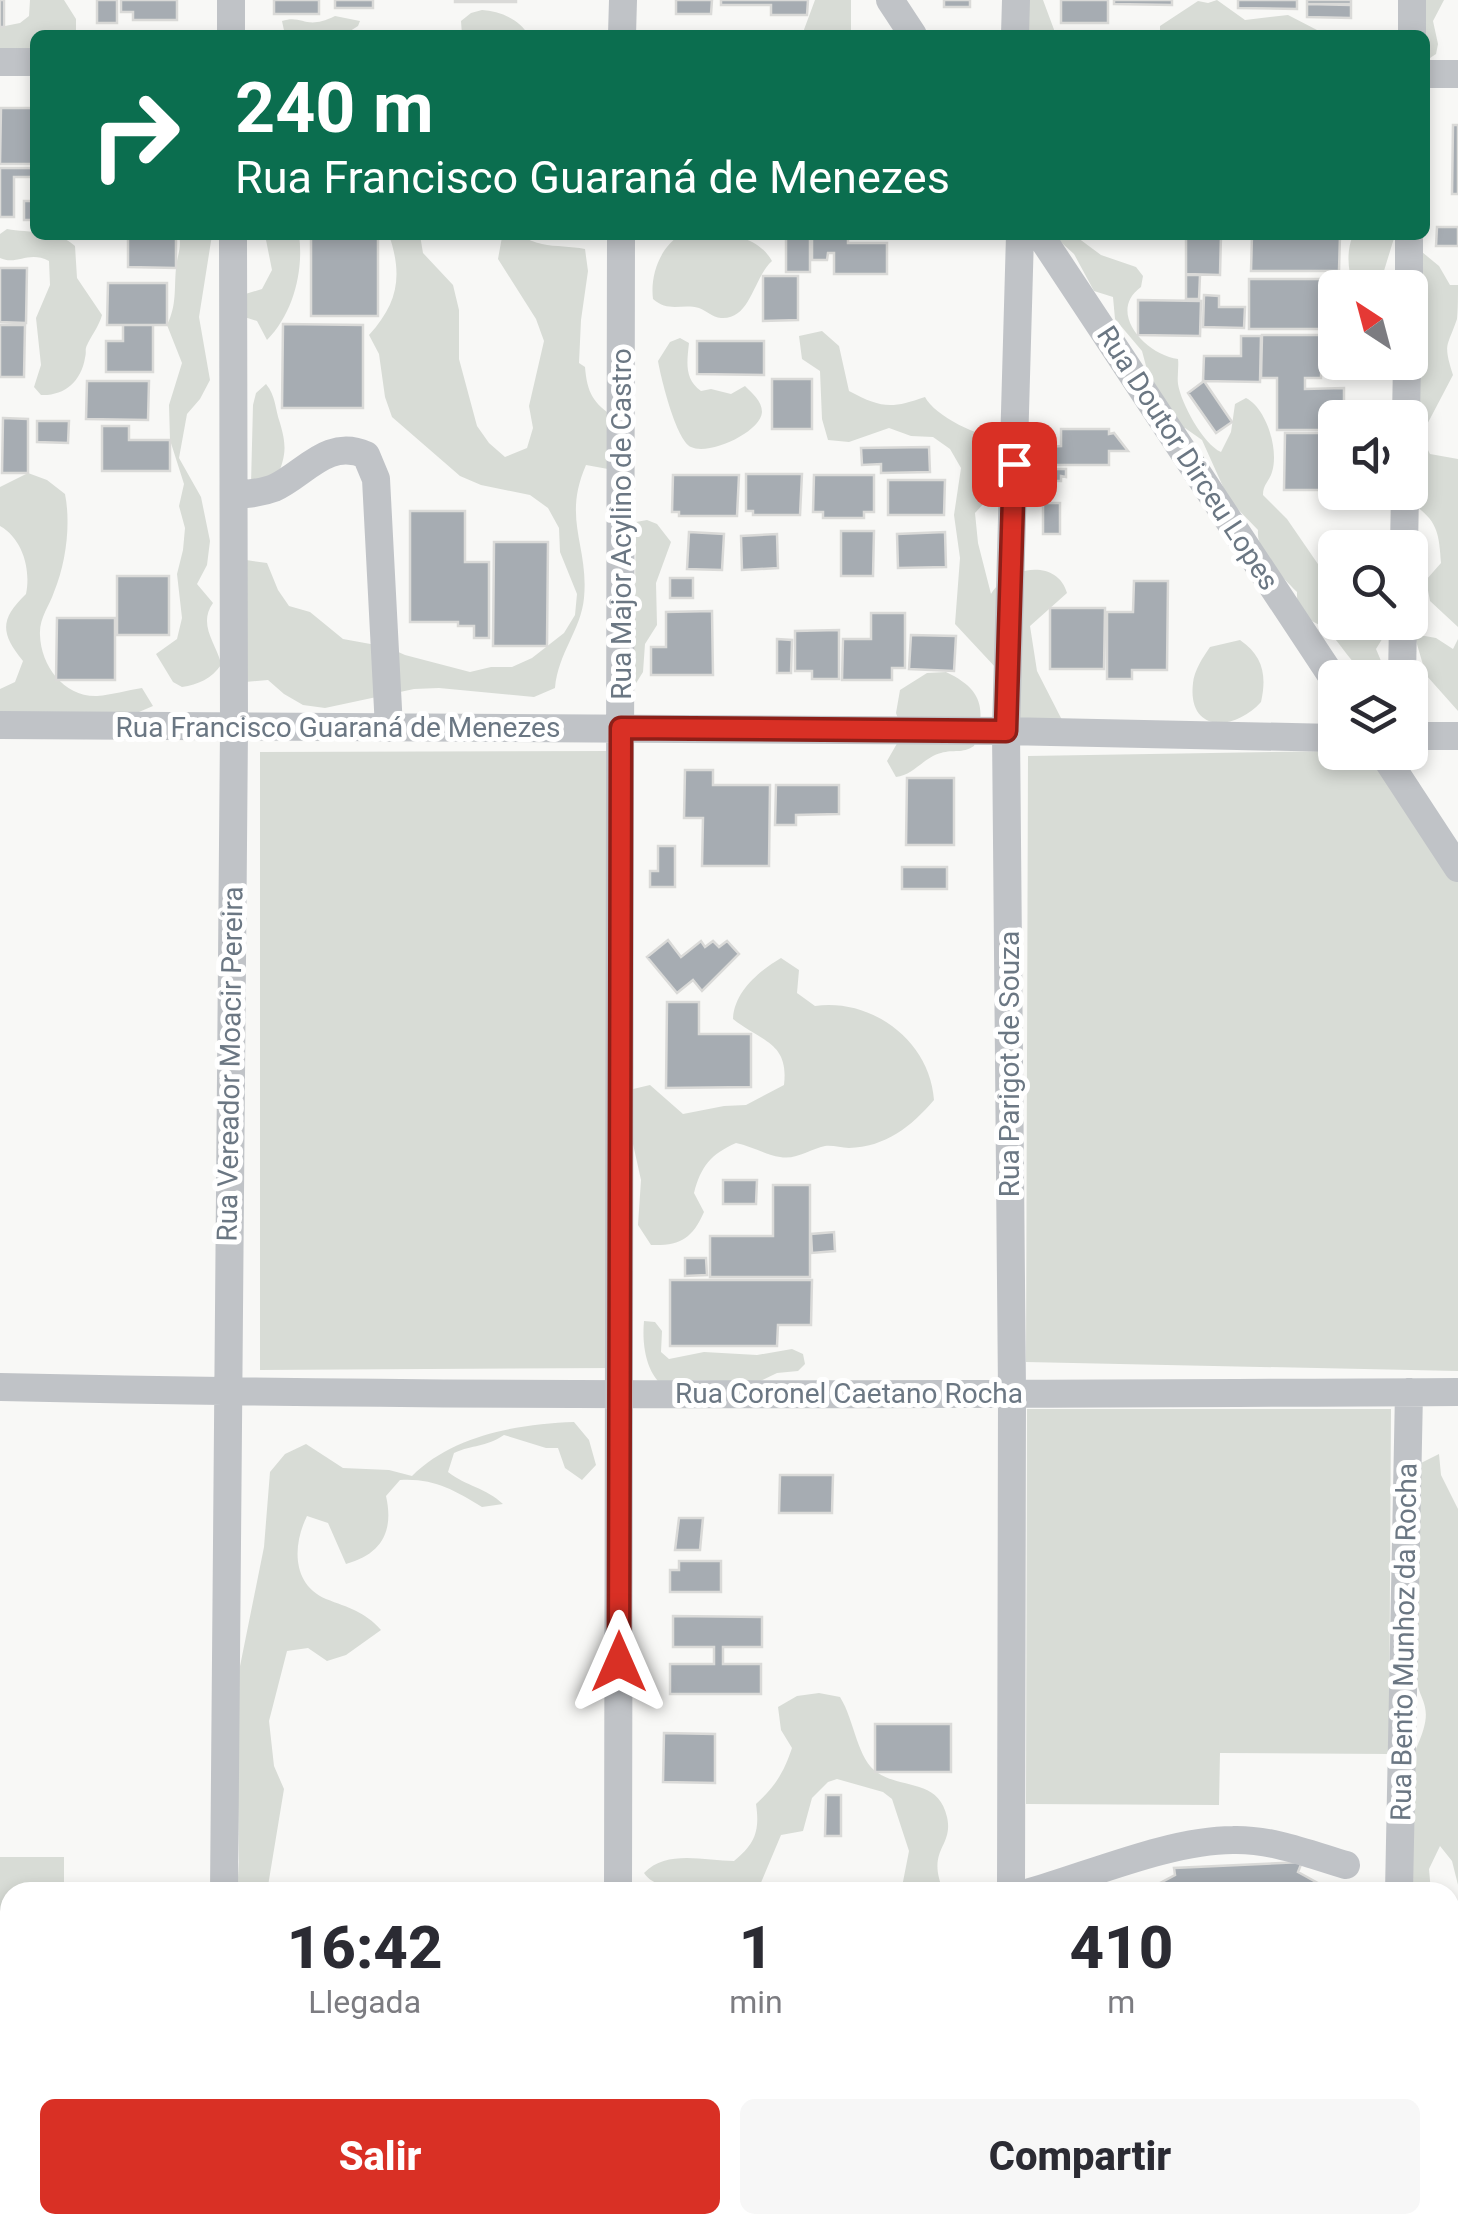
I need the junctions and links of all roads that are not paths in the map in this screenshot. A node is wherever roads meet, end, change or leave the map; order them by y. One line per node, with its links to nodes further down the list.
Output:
1 (231, 0): 6 (street)
2 (622, 0): 7 (street)
3 (890, 0): 8 (street)
4 (1016, 0): 9 (street)
5 (1412, 0): 10 (street)
6 (231, 30)
7 (622, 30)
8 (910, 30)
9 (1015, 30)
10 (1412, 30)
11 (0, 62): 12 (street)
12 (30, 62)
13 (1430, 74): 14 (street)
14 (1458, 74)
15 (232, 240): 21 (street, Rua Vereador Moacir Pereira)
16 (622, 240): 26 (street, Rua Major Acylino de Castro)
17 (1020, 240): 27 (street, Rua Parigot de Souza)
18 (1043, 240): 22 (street, Rua Doutor Dirceu Lopes)
19 (1410, 240): 20 (street)
20 (1409, 270)
21 (235, 495): 24 (street, Rua Vereador Moacir Pereira); 25 (street)
22 (1321, 660)
23 (0, 725): 24 (street, Rua Francisco Guaraná de Menezes)
24 (234, 728): 25 (street, Rua Francisco Guaraná de Menezes); 34 (street, Rua Vereador Moacir Pereira)
25 (389, 728): 26 (street, Rua Francisco Guaraná de Menezes)
26 (621, 728): 27 (street, Rua Francisco Guaraná de Menezes); 38 (street, Rua Major Acylino de Castro)
27 (1006, 731): 30 (street, Rua Francisco Guaraná de Menezes); 35 (street, Rua Parigot de Souza)
28 (1428, 736): 29 (street)
29 (1458, 736)
30 (1318, 738)
31 (1394, 770): 32 (street)
32 (1458, 868)
33 (0, 1387): 34 (street, Rua Coronel Caetano Rocha)
34 (227, 1392): 38 (street, Rua Coronel Caetano Rocha); 40 (street, Rua Vereador Moacir Pereira)
35 (1012, 1392): 36 (street, Rua Coronel Caetano Rocha); 38 (street, Rua Coronel Caetano Rocha); 42 (street, Rua Parigot de Souza)
36 (1409, 1392): 37 (street, Rua Coronel Caetano Rocha); 44 (street, Rua Bento Munhoz da Rocha)
37 (1458, 1392)
38 (620, 1394): 41 (street, Rua Major Acylino de Castro)
39 (1346, 1866): 43 (street)
40 (224, 1882)
41 (618, 1882)
42 (1010, 1882)
43 (1063, 1882)
44 (1399, 1882)

